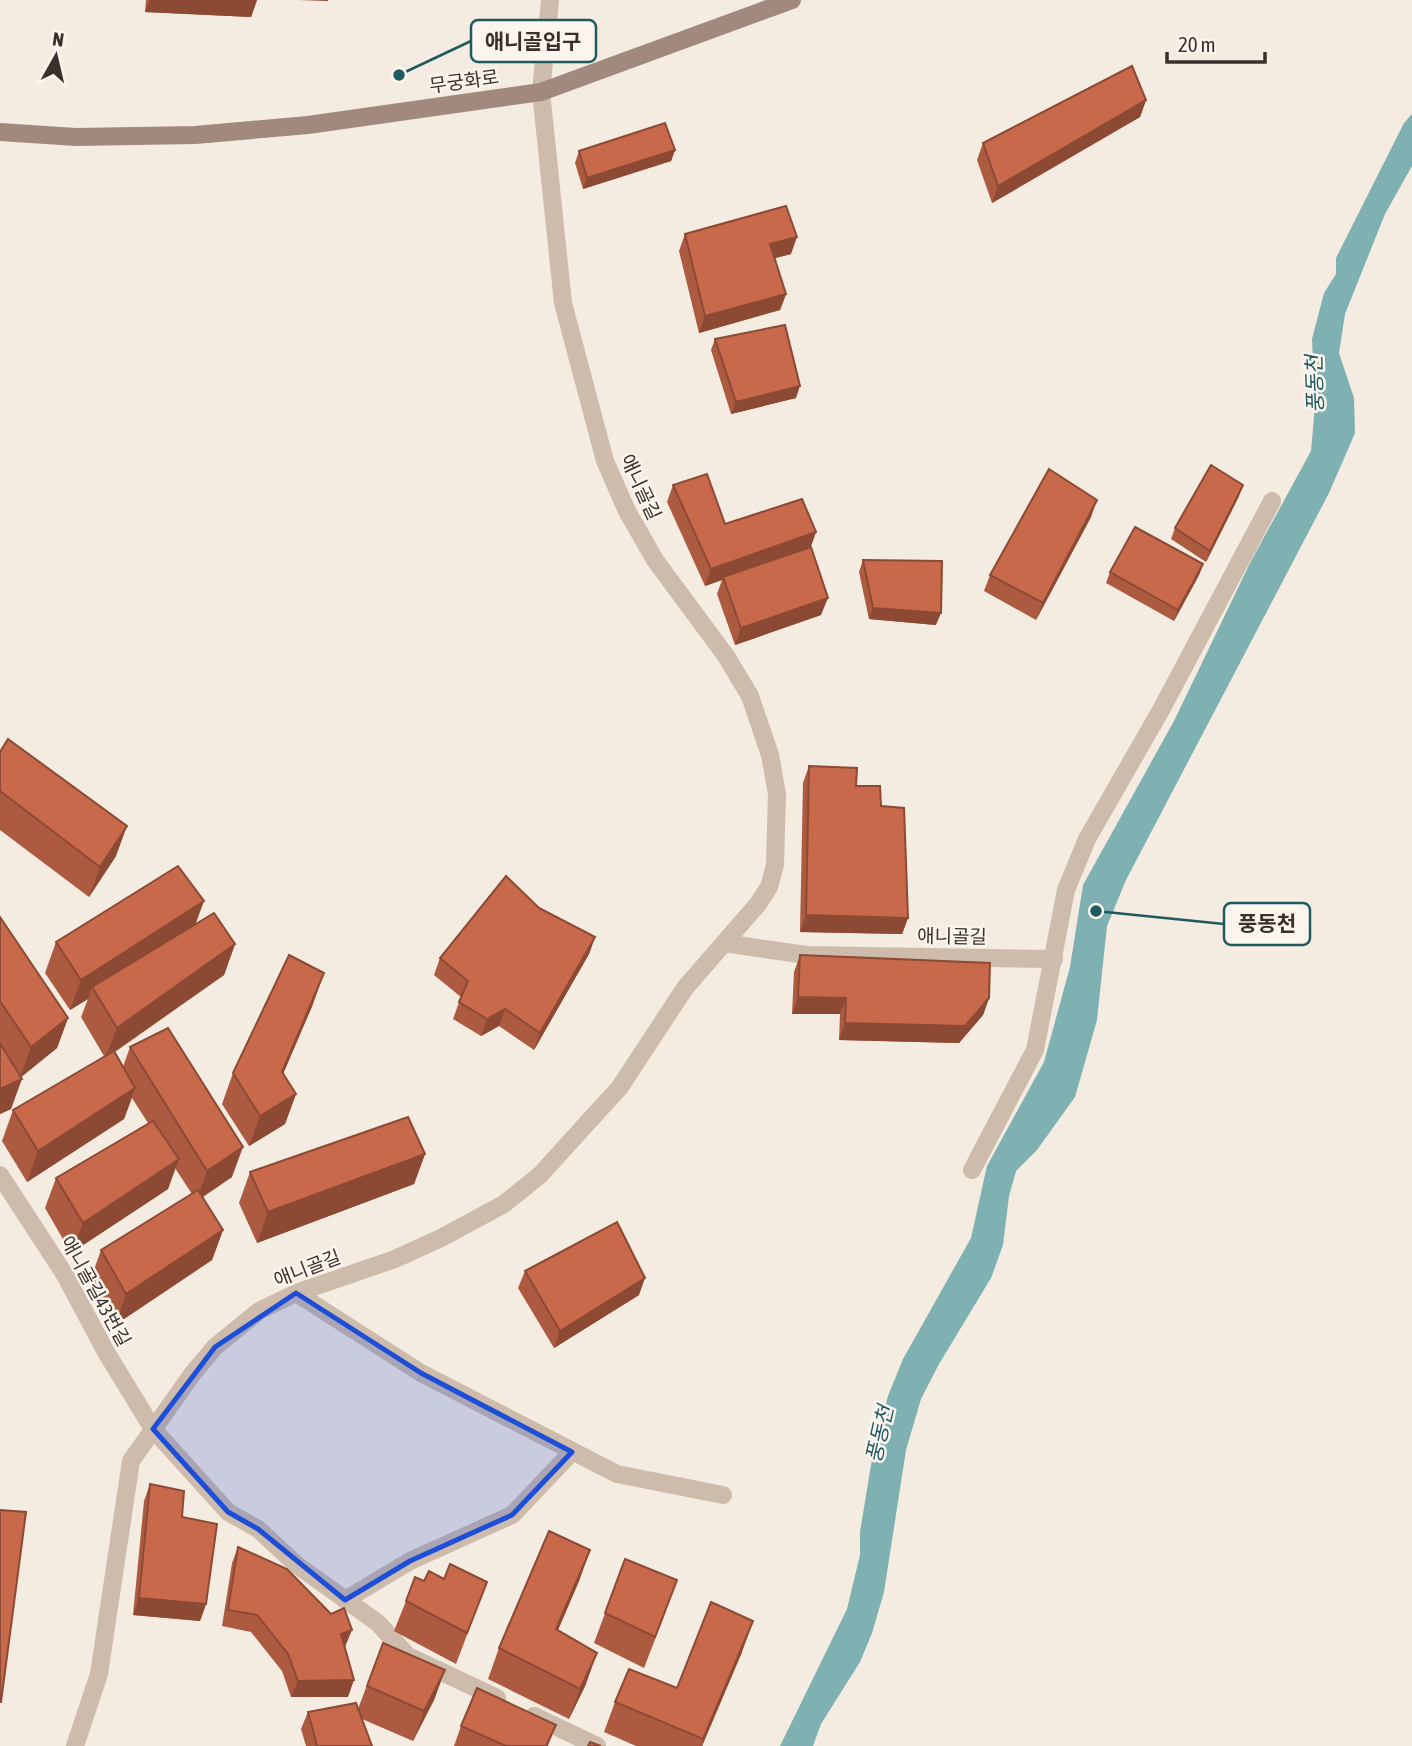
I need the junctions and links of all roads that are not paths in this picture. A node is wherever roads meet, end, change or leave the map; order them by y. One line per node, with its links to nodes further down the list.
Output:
1 (550, 0): 3 (street, 애니골길)
2 (793, 0): 3 (main road, 무궁화로)
3 (541, 92): 4 (main road, 무궁화로); 6 (street, 애니골길)
4 (0, 132)
5 (1272, 501): 7 (street)
6 (724, 943): 7 (street, 애니골길); 10 (street, 애니골길)
7 (1054, 959): 8 (street)
8 (972, 1170)
9 (0, 1175): 11 (street, 애니골길43번길)
10 (296, 1293): 11 (street, 애니골길); 12 (street)
11 (153, 1429): 14 (street, 애니골길43번길); 15 (street, 애니골길)
12 (572, 1452): 13 (street); 14 (street)
13 (723, 1495)
14 (345, 1600): 16 (street, 애니골길43번길)
15 (75, 1746)
16 (597, 1746)

